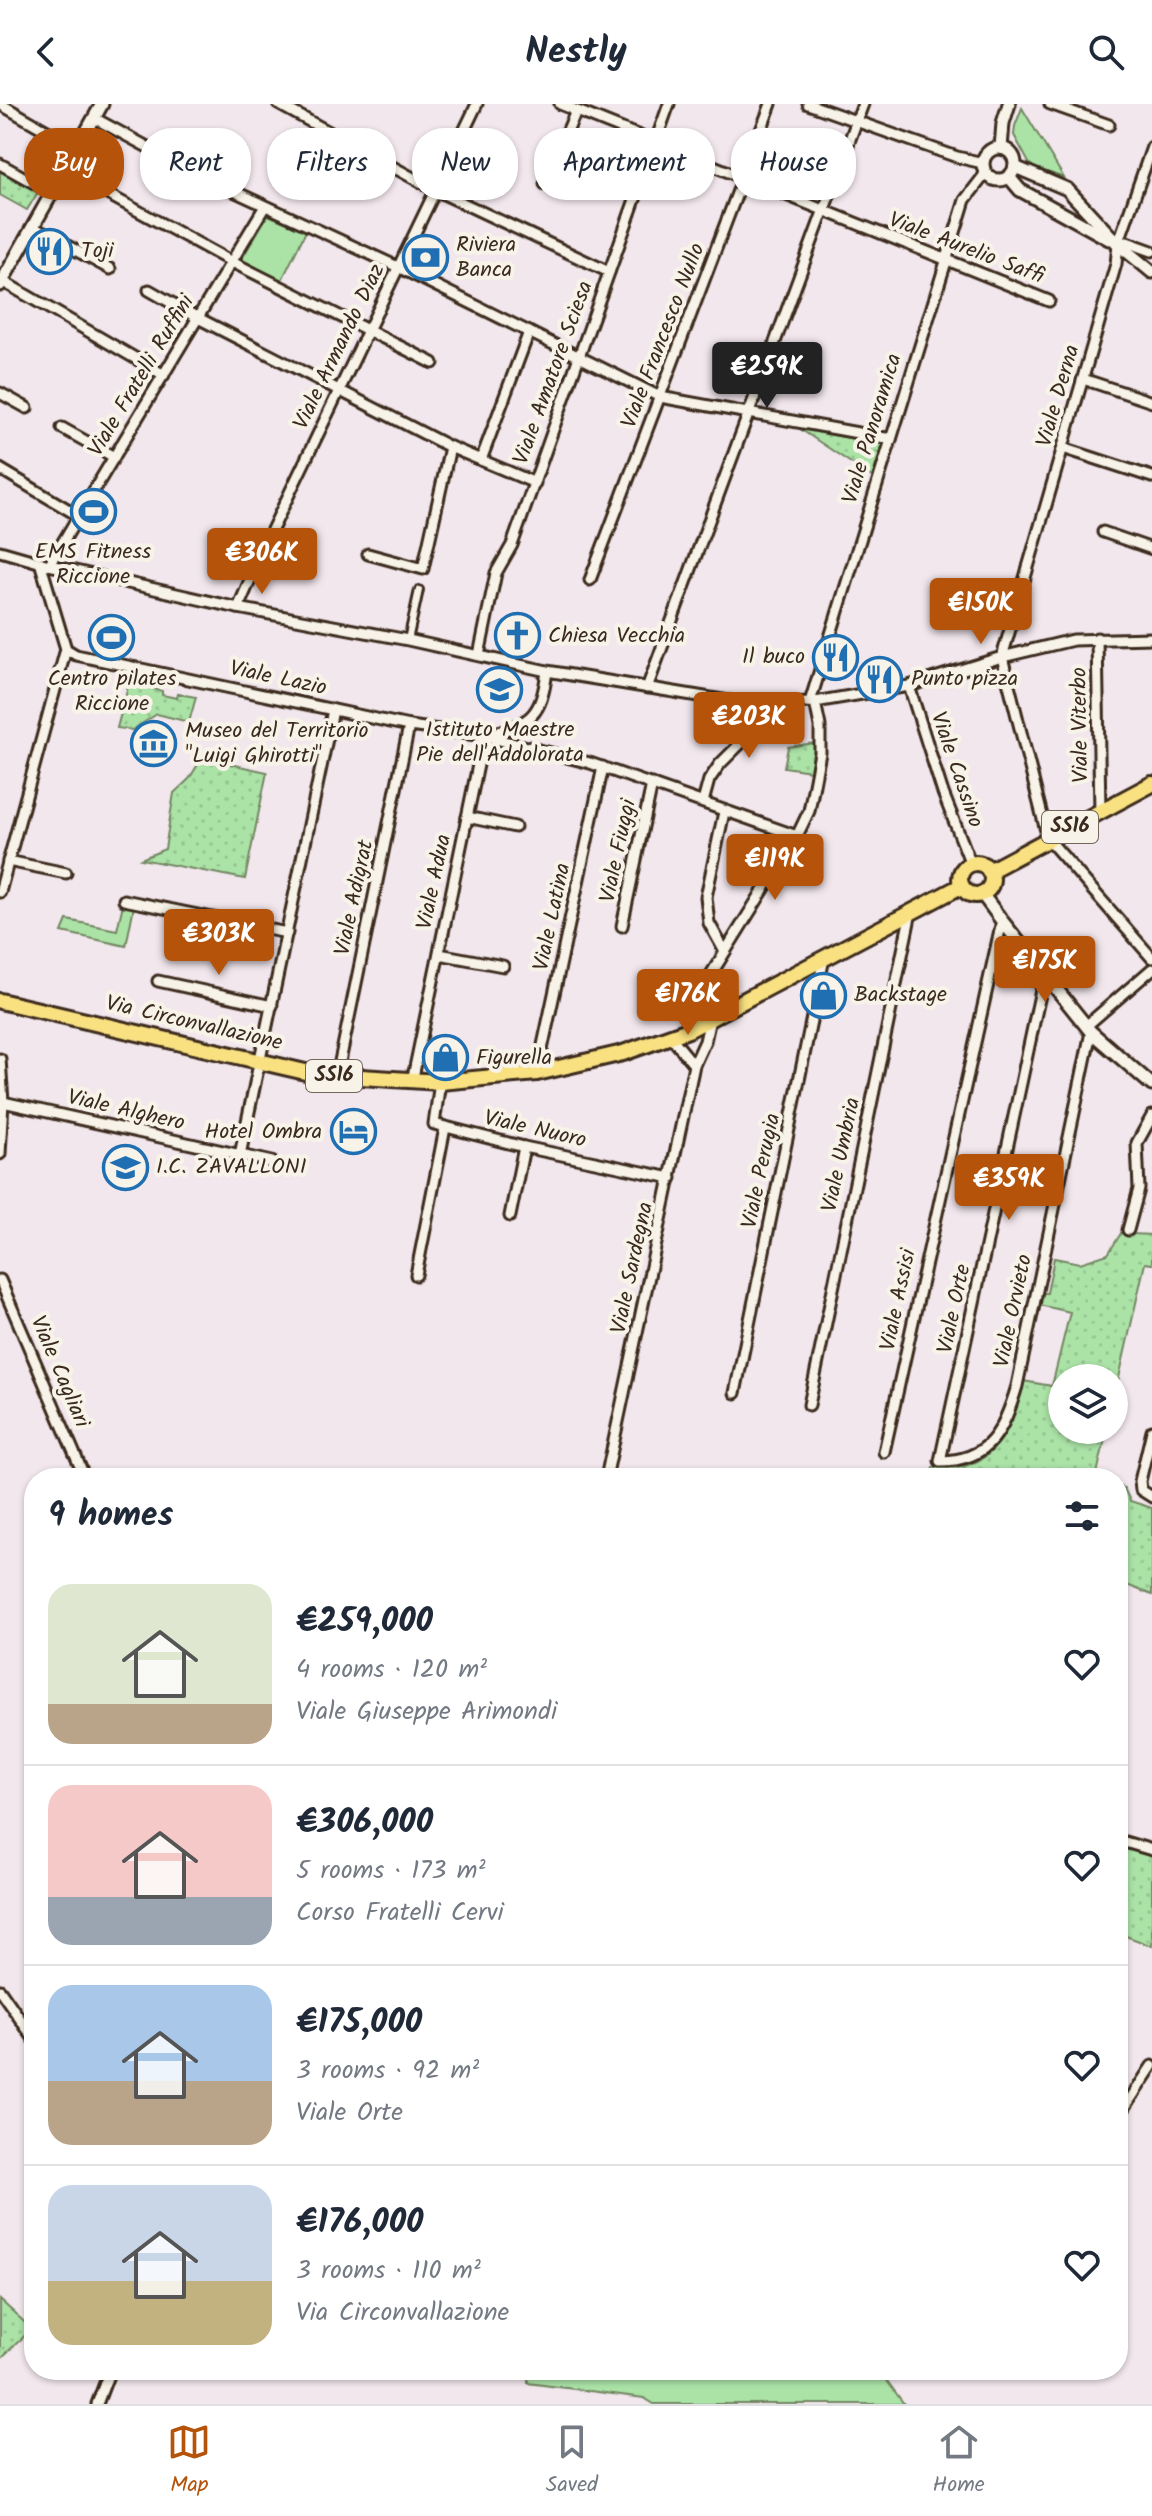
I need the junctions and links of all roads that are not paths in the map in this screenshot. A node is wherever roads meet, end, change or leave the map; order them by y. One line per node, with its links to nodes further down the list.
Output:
1 (0, 104): 16 (street)
2 (102, 104): 13 (street)
3 (278, 104): 29 (street)
4 (477, 104): 18 (street, Viale Armando Diaz)
5 (560, 104): 12 (street, Viale Aurelio Saffi)
6 (669, 104): 21 (street, Viale Amatore Sciesa)
7 (771, 104): 22 (street, Viale Francesco Nullo)
8 (808, 104): 14 (street)
9 (863, 104): 14 (street)
10 (1009, 104): 24 (street)
11 (1050, 104): 15 (street)
12 (576, 111): 19 (street); 20 (street, Viale Aurelio Saffi)
13 (94, 118): 17 (street); 37 (street)
14 (856, 121): 26 (street); 38 (street)
15 (1109, 125)
16 (42, 128)
17 (88, 128)
18 (465, 128)
19 (569, 128)
20 (618, 128)
21 (660, 128)
22 (762, 128)
23 (1152, 147): 40 (street, Viale Derna)
24 (1001, 148): 26 (street); 27 (street)
25 (0, 164): 28 (street)
26 (984, 168): 27 (street); 43 (street, Viale Panoramica)
27 (1012, 172): 40 (street); 40 (street)
28 (24, 177)
29 (412, 177)
30 (48, 200): 39 (street)
31 (118, 200): 42 (street)
32 (430, 200): 44 (street, Viale Armando Diaz)
33 (456, 200): 46 (street)
34 (635, 200): 46 (street, Viale Amatore Sciesa)
35 (735, 200): 60 (street, Viale Francesco Nullo)
36 (794, 200): 38 (street, Viale Aurelio Saffi)
37 (265, 206): 42 (street, Viale Fratelli Ruffini); 44 (street)
38 (823, 212): 43 (street, Viale Aurelio Saffi); 63 (street)
39 (33, 227): 45 (street); 48 (street)
40 (1118, 244): 41 (street); 47 (street); 57 (street, Viale Derna)
41 (1152, 251)
42 (232, 262): 51 (street, Viale Fratelli Ruffini); 52 (street)
43 (946, 262): 50 (street, Viale Aurelio Saffi); 65 (street, Viale Panoramica)
44 (398, 267): 52 (street, Viale Armando Diaz); 53 (street)
45 (110, 269)
46 (609, 272): 54 (street, Viale Amatore Sciesa)
47 (1152, 272)
48 (2, 279): 56 (street)
49 (149, 290): 51 (street)
50 (1049, 301)
51 (198, 318): 56 (street, Viale Fratelli Ruffini); 58 (street)
52 (369, 328): 55 (street); 58 (street, Viale Armando Diaz)
53 (529, 332): 54 (street); 69 (street)
54 (579, 357): 60 (street); 72 (street, Viale Amatore Sciesa)
55 (433, 363)
56 (164, 375): 68 (street, Viale Fratelli Ruffini)
57 (1083, 379): 61 (street); 67 (street, Viale Derna)
58 (339, 390): 66 (street); 81 (street, Viale Armando Diaz)
59 (0, 393): 62 (street)
60 (660, 397): 63 (street); 79 (street, Viale Francesco Nullo)
61 (1152, 402)
62 (27, 408)
63 (749, 412): 65 (street); 90 (street)
64 (62, 428): 68 (street)
65 (891, 439): 91 (street, Viale Panoramica)
66 (450, 447): 69 (street); 77 (street)
67 (1063, 448): 71 (street); 87 (street, Viale Derna)
68 (114, 457): 73 (street, Viale Fratelli Ruffini)
69 (481, 460): 72 (street)
70 (0, 469): 73 (street)
71 (1152, 477)
72 (535, 483): 86 (street, Viale Amatore Sciesa)
73 (79, 516): 78 (street, Viale Fratelli Ruffini)
74 (1103, 532): 75 (street)
75 (1152, 549)
76 (0, 551): 78 (street)
77 (368, 554)
78 (44, 564): 81 (street); 85 (street)
79 (590, 580)
80 (419, 590): 84 (street)
81 (238, 608): 84 (street)
82 (1097, 638): 83 (street); 87 (street); 101 (street, Viale Viterbo)
83 (1152, 638)
84 (408, 640): 86 (street)
85 (66, 649): 93 (street, Viale Lazio); 106 (street)
86 (479, 655): 88 (street)
87 (1002, 657): 89 (street); 105 (street)
88 (547, 671): 90 (street); 95 (street, Viale Lazio)
89 (909, 686): 91 (street); 107 (street, Viale Cassino)
90 (647, 688): 92 (street)
91 (813, 702): 92 (street); 104 (street, Viale Sardegna)
92 (747, 704): 99 (street)
93 (333, 710): 94 (street, Viale Lazio); 117 (street)
94 (409, 726): 95 (street, Viale Lazio); 136 (street, Viale Adigrat)
95 (484, 736): 96 (street, Viale Lazio); 102 (street, Viale Adua)
96 (603, 767): 97 (street, Viale Lazio); 135 (street, Viale Latina)
97 (652, 784): 99 (street, Viale Lazio); 116 (street, Viale Fiuggi)
98 (1152, 784): 101 (main road, SS16)
99 (703, 802): 100 (street, Viale Lazio)
100 (724, 812): 104 (street, Viale Lazio); 118 (street)
101 (1100, 812): 105 (main road, SS16)
102 (467, 817): 103 (street, Viale Adua); 119 (street, Viale Adua)
103 (515, 827)
104 (797, 836): 118 (street, Viale Sardegna)
105 (1048, 839): 108 (main road, SS16); 121 (street)
106 (8, 861): 109 (street); 111 (street)
107 (971, 864): 108 (main road); 110 (main road)
108 (989, 871): 112 (main road)
109 (66, 873)
110 (961, 886): 112 (main road); 114 (main road, Via Circonvallazione / SS16)
111 (0, 892)
112 (984, 893): 115 (street)
113 (124, 900): 117 (street)
114 (911, 912): 120 (main road, Via Circonvallazione / SS16); 153 (street, Viale Umbria)
115 (1002, 921): 124 (street); 155 (street, Viale Assisi)
116 (622, 926)
117 (287, 933): 127 (street)
118 (724, 950): 128 (street, Viale Sardegna)
119 (439, 954): 122 (street, Viale Adua); 137 (street, Viale Adua)
120 (824, 958): 128 (main road, Via Circonvallazione / SS16); 152 (street, Viale Perugia)
121 (1152, 958)
122 (503, 966)
123 (1152, 969): 129 (street)
124 (1044, 976): 129 (street); 156 (street, Viale Orte)
125 (158, 981): 127 (street)
126 (0, 1001): 132 (main road, Via Circonvallazione / SS16)
127 (272, 1006): 132 (street)
128 (710, 1019): 130 (main road, Via Circonvallazione / SS16); 133 (street, Viale Sardegna)
129 (1088, 1029): 139 (street); 156 (street, Viale Orvieto)
130 (671, 1037): 133 (street); 135 (main road, Via Circonvallazione / SS16)
131 (0, 1059): 134 (street)
132 (260, 1062): 136 (main road, Via Circonvallazione / SS16); 145 (street)
133 (694, 1065): 147 (street, Viale Sardegna)
134 (1, 1069): 140 (street)
135 (537, 1073): 138 (main road, Via Circonvallazione / SS16)
136 (337, 1076): 137 (main road, Via Circonvallazione / SS16)
137 (412, 1082): 138 (main road, Via Circonvallazione / SS16)
138 (440, 1082): 142 (street)
139 (1152, 1085)
140 (2, 1106): 144 (street); 145 (street, Viale Alghero)
141 (1152, 1116): 149 (street)
142 (445, 1128): 143 (street, Viale Nuoro); 150 (street)
143 (524, 1147): 147 (street, Viale Nuoro); 148 (street)
144 (0, 1154)
145 (240, 1155): 146 (street, Viale Alghero)
146 (272, 1162)
147 (671, 1178): 158 (street, Viale Sardegna)
148 (510, 1216)
149 (1128, 1230)
150 (416, 1275)
151 (0, 1280): 157 (street, Viale Cagliari)
152 (735, 1393)
153 (809, 1405)
154 (1152, 1431): 159 (street)
155 (884, 1452)
156 (940, 1461)
157 (81, 1468)
158 (608, 1468)
159 (1152, 1497)
160 (1128, 1843): 161 (street)
161 (1152, 1850)
162 (0, 1990): 163 (street)
163 (24, 2025)
164 (1152, 2066): 165 (street)
165 (1128, 2103)
166 (106, 2380): 167 (street)
167 (97, 2404)

